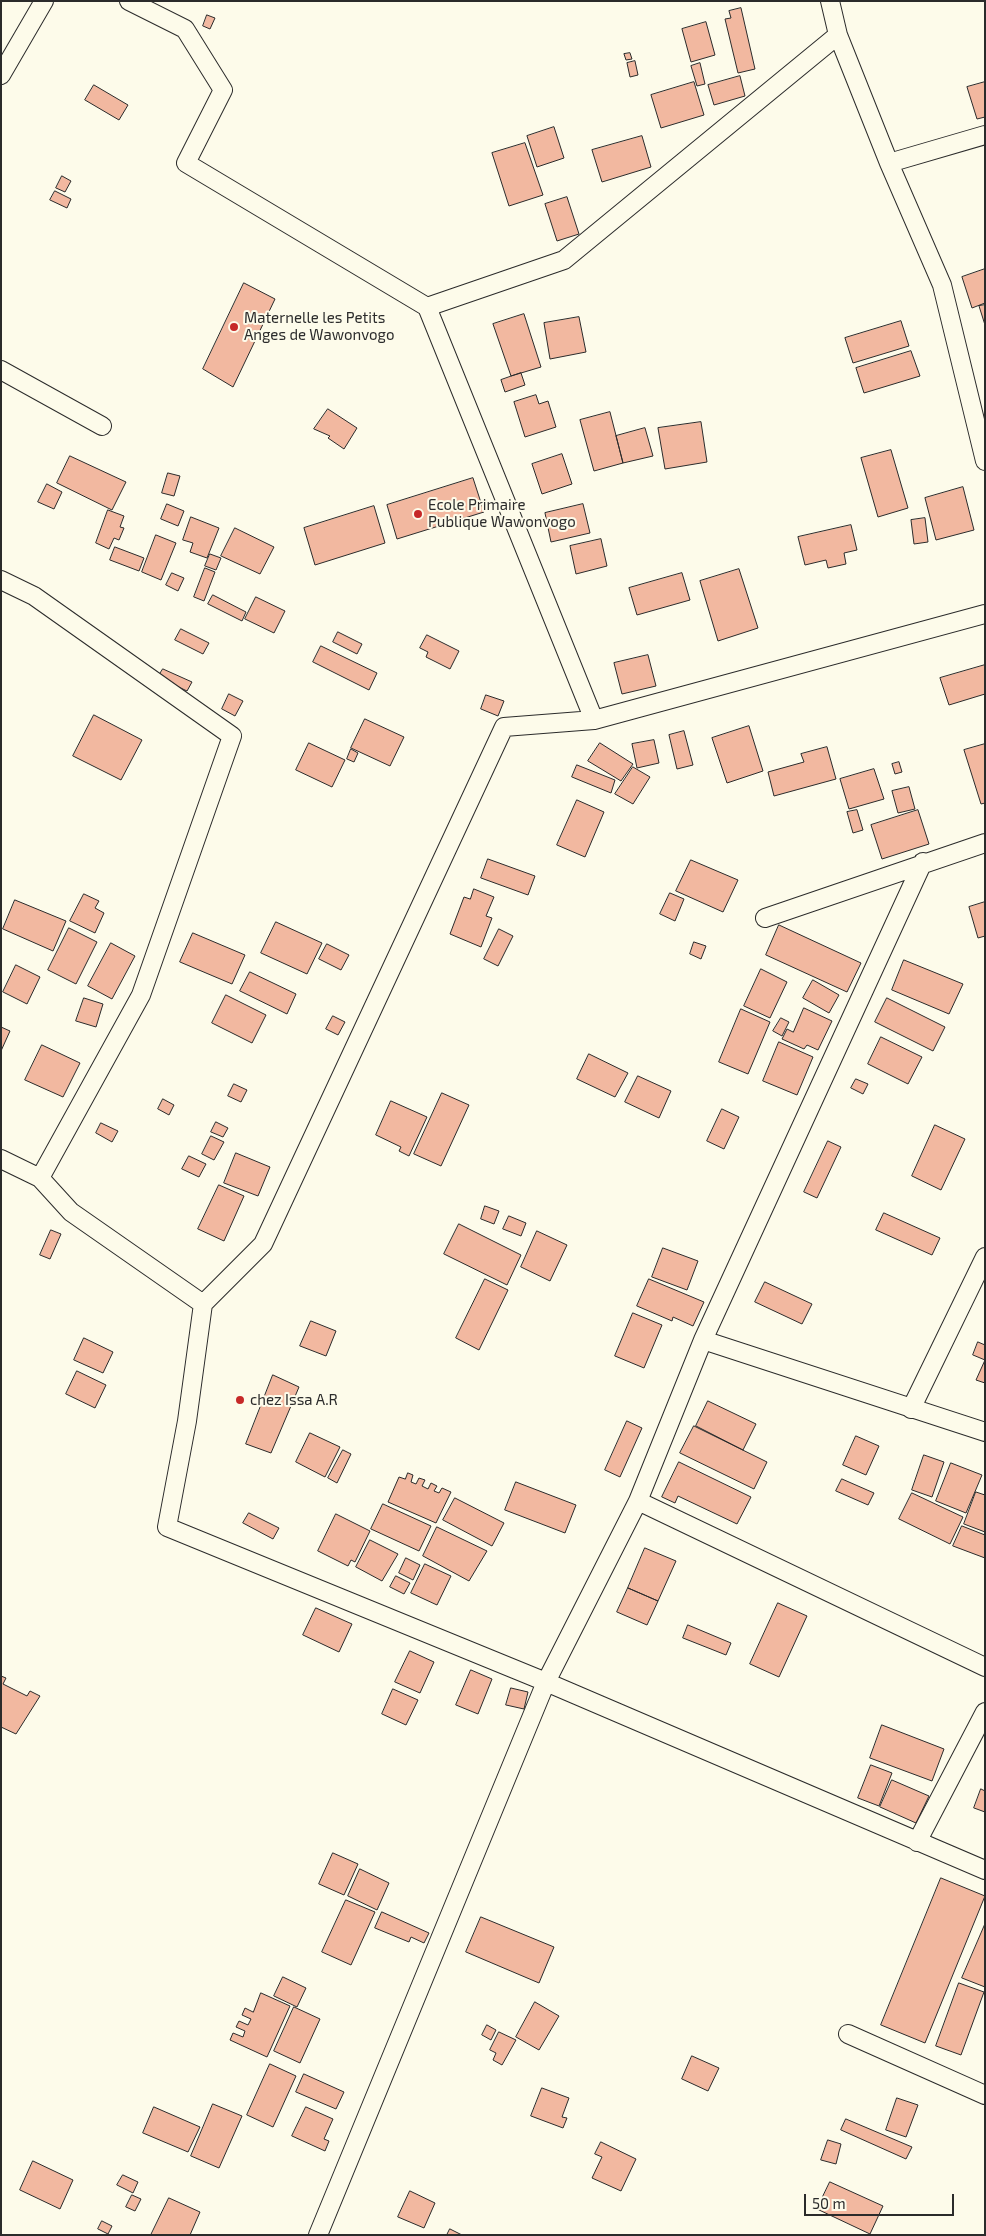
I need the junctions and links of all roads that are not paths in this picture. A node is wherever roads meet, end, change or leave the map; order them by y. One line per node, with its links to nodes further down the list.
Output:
1 (44, 1): 5 (street)
2 (130, 1): 8 (street)
3 (830, 1): 4 (street)
4 (838, 35): 7 (street); 8 (street)
5 (1, 75)
6 (985, 135): 7 (street)
7 (889, 163): 11 (street)
8 (427, 307): 14 (street)
9 (1, 370): 10 (street)
10 (102, 426)
11 (985, 461)
12 (1, 580): 19 (street)
13 (985, 614): 14 (street)
14 (594, 720): 21 (street)
15 (985, 842): 16 (street)
16 (923, 862): 17 (street); 22 (street)
17 (765, 918)
18 (1, 1159): 19 (street)
19 (40, 1178): 21 (street)
20 (985, 1257): 23 (street)
21 (203, 1304): 27 (street)
22 (703, 1340): 23 (street); 25 (street)
23 (911, 1409): 24 (street)
24 (985, 1432)
25 (638, 1501): 26 (street); 27 (street)
26 (985, 1667)
27 (546, 1682): 29 (street); 33 (street)
28 (985, 1712): 29 (street)
29 (917, 1842): 30 (street)
30 (985, 1870)
31 (848, 2034): 32 (street)
32 (985, 2095)
33 (318, 2235)

